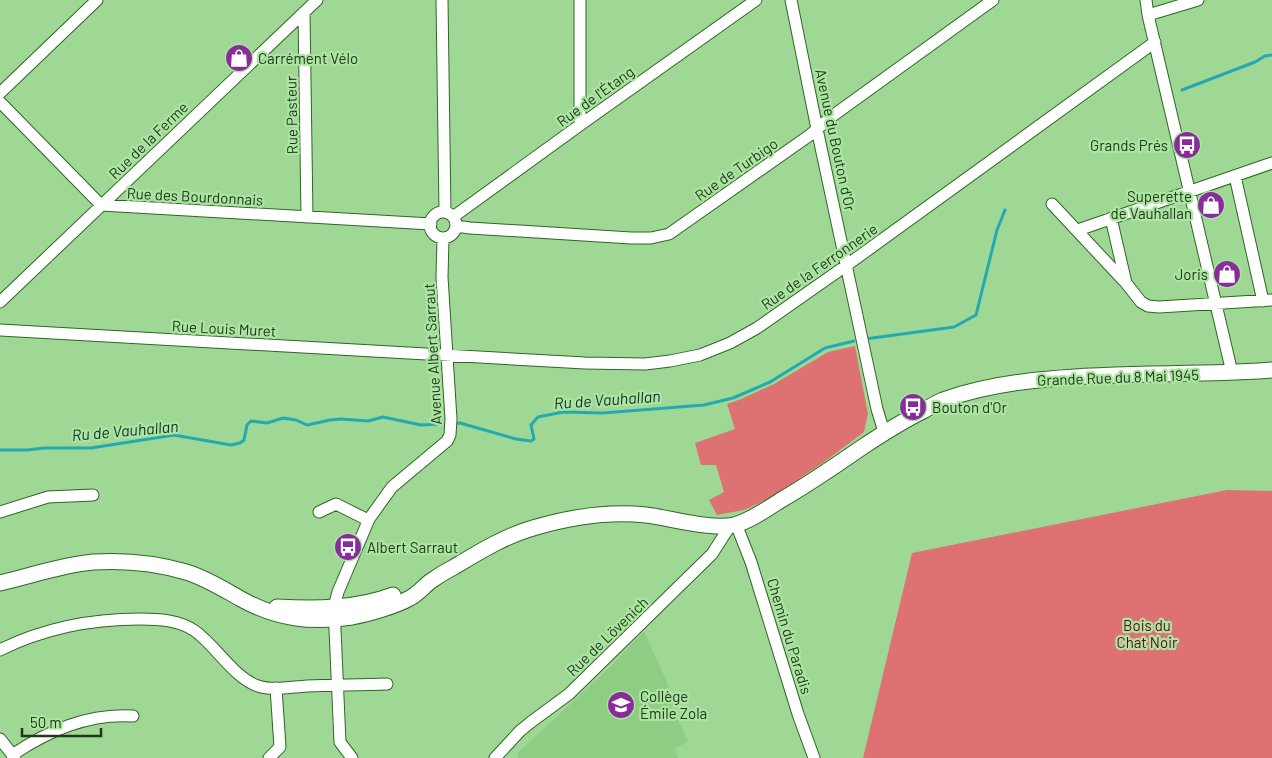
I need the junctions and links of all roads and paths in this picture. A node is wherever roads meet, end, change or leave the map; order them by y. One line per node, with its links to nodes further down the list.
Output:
1 (97, 0): 13 (street)
2 (316, 0): 10 (street, Rue de la Ferme)
3 (442, 0): 23 (street)
4 (580, 0): 15 (street)
5 (756, 0): 15 (street, Rue de l'Étang)
6 (792, 0): 16 (street, Avenue du Bouton d'Or)
7 (993, 0): 16 (street, Rue de Turbigo)
8 (1146, 0): 11 (street)
9 (1198, 0): 11 (street)
10 (304, 12): 21 (street, Rue de la Ferme); 22 (street, Rue Pasteur)
11 (1148, 15): 12 (street)
12 (1155, 42): 19 (street); 28 (street, Rue de la Ferronnerie)
13 (0, 93)
14 (0, 102): 21 (street)
15 (580, 125): 23 (street, Rue de l'Étang)
16 (817, 128): 23 (street, Rue de Turbigo); 28 (street, Avenue du Bouton d'Or)
17 (1272, 163): 18 (street)
18 (1235, 176): 19 (street); 30 (street)
19 (1189, 192): 24 (street); 32 (street)
20 (1052, 204): 26 (street)
21 (101, 205): 22 (street, Rue des Bourdonnais); 31 (street, Rue de la Ferme)
22 (307, 218): 25 (street, Rue des Bourdonnais)
23 (451, 218): 25 (street); 27 (street)
24 (1111, 218): 26 (street); 29 (street)
25 (431, 224): 27 (street)
26 (1078, 230): 29 (street)
27 (443, 238): 34 (street, Avenue Albert Sarraut)
28 (847, 265): 34 (street, Rue de la Ferronnerie); 37 (street, Avenue du Bouton d'Or)
29 (1126, 283): 32 (street)
30 (1268, 301): 32 (street)
31 (0, 302)
32 (1216, 303): 36 (street)
33 (0, 330): 34 (street, Rue Louis Muret)
34 (447, 355): 41 (street, Avenue Albert Sarraut)
35 (1272, 370): 36 (main road, Grande Rue du 8 Mai 1945)
36 (1230, 373): 37 (main road, Grande Rue du 8 Mai 1945)
37 (884, 432): 42 (main road, Grande Rue du 8 Mai 1945)
38 (94, 495): 39 (street)
39 (0, 512)
40 (319, 512): 41 (street)
41 (368, 520): 44 (street, Avenue Albert Sarraut)
42 (733, 525): 44 (main road); 56 (street, Rue de Lövenich); 57 (street, Chemin du Paradis)
43 (0, 584): 44 (main road)
44 (334, 613): 47 (street)
45 (0, 650): 48 (street)
46 (387, 684): 47 (street)
47 (338, 685): 48 (street); 51 (street)
48 (276, 688): 53 (street)
49 (133, 716): 52 (street)
50 (0, 739): 52 (street)
51 (340, 742): 54 (street); 55 (street)
52 (13, 756)
53 (269, 758)
54 (341, 758)
55 (352, 758)
56 (495, 758)
57 (814, 758)

